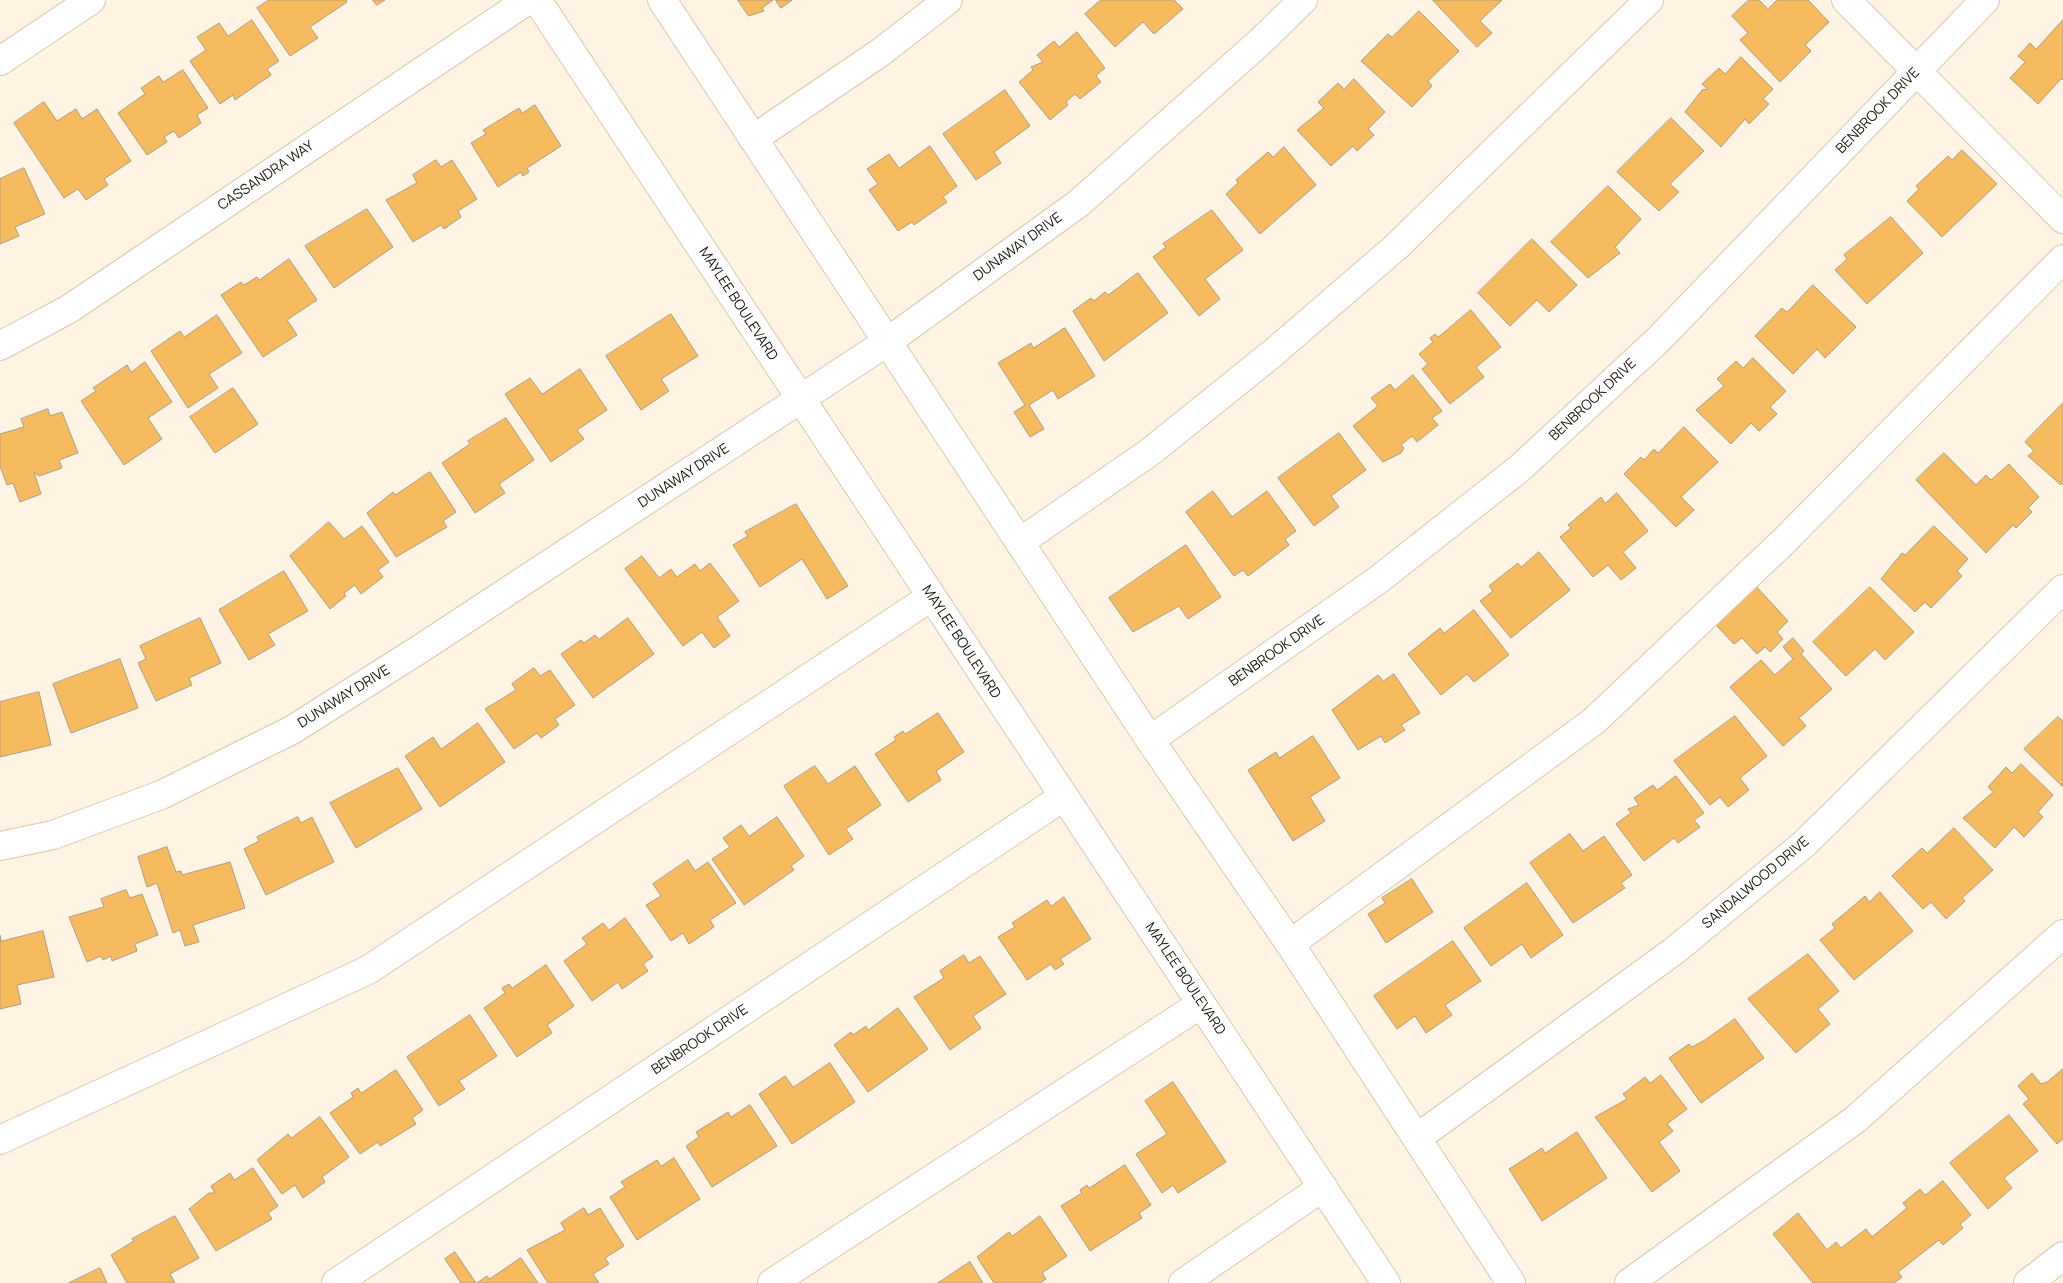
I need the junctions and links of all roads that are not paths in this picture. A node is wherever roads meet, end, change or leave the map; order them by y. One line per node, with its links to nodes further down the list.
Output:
1 (91, 0): 10 (street)
2 (528, 0): 16 (street, CASSANDRA WAY)
3 (537, 0): 17 (street, MAYLEE BOULEVARD)
4 (662, 0): 12 (street)
5 (948, 0): 12 (street)
6 (1303, 0): 15 (street, DUNAWAY DRIVE)
7 (1649, 0): 18 (street)
8 (1846, 0): 11 (street)
9 (1986, 0): 11 (street, BENBROOK DRIVE)
10 (0, 61)
11 (1916, 71): 13 (street); 21 (street, BENBROOK DRIVE)
12 (753, 139): 15 (street)
13 (2063, 219)
14 (2063, 259): 25 (street)
15 (887, 342): 17 (street, DUNAWAY DRIVE); 18 (street)
16 (0, 346)
17 (801, 399): 20 (street, MAYLEE BOULEVARD); 23 (street, DUNAWAY DRIVE)
18 (1020, 542): 21 (street)
19 (2063, 589): 27 (street, SANDALWOOD DRIVE)
20 (931, 597): 22 (street, MAYLEE BOULEVARD); 28 (street)
21 (1150, 740): 25 (street)
22 (1063, 797): 26 (street, MAYLEE BOULEVARD); 31 (street, BENBROOK DRIVE)
23 (0, 846)
24 (2063, 934): 36 (street)
25 (1290, 944): 27 (street)
26 (1201, 1004): 29 (street, MAYLEE BOULEVARD); 32 (street)
27 (1417, 1138): 35 (street)
28 (0, 1140)
29 (1323, 1187): 33 (street); 34 (street, MAYLEE BOULEVARD)
30 (2063, 1256): 37 (street)
31 (336, 1283)
32 (772, 1283)
33 (1183, 1283)
34 (1386, 1283)
35 (1511, 1283)
36 (1629, 1283)
37 (2028, 1283)

